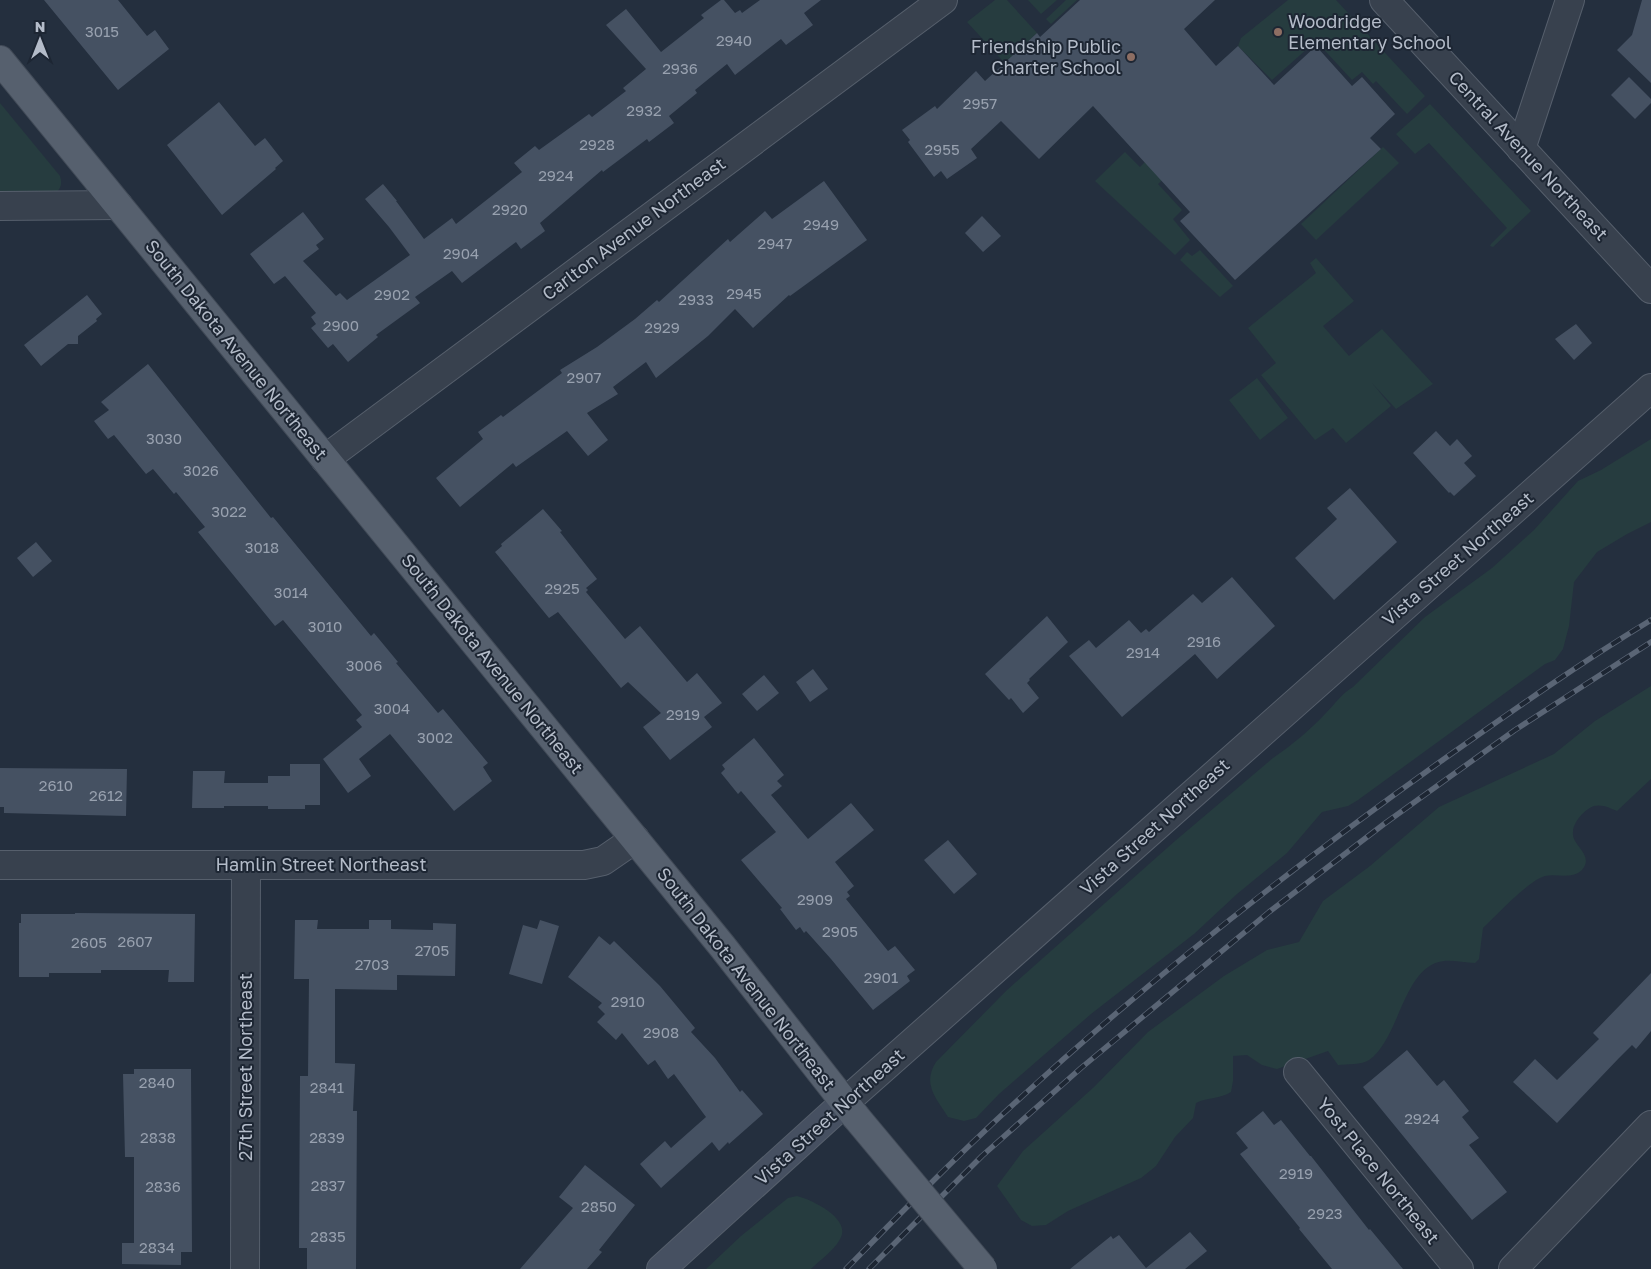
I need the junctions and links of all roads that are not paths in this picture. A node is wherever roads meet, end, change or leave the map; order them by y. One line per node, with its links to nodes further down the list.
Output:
1 (943, 0): 10 (street, Carlton Avenue Northeast)
2 (1384, 0): 5 (street, Central Avenue Northeast)
3 (1570, 0): 5 (street)
4 (0, 60): 6 (main road, South Dakota Avenue Northeast)
5 (1522, 149): 8 (street, Central Avenue Northeast)
6 (118, 205): 7 (street); 10 (main road, South Dakota Avenue Northeast)
7 (0, 206)
8 (1651, 290)
9 (1651, 388): 15 (street, Vista Street Northeast)
10 (325, 459): 11 (main road, South Dakota Avenue Northeast)
11 (635, 839): 13 (street, Hamlin Street Northeast); 15 (main road, South Dakota Avenue Northeast)
12 (0, 864): 13 (street, Hamlin Street Northeast)
13 (246, 864): 17 (street, 27th Street Northeast)
14 (1298, 1072): 20 (street, Yost Place Northeast)
15 (850, 1110): 18 (street, Vista Street Northeast); 19 (main road, South Dakota Avenue Northeast, bridge)
16 (1651, 1125): 21 (street)
17 (245, 1269)
18 (662, 1269)
19 (983, 1269)
20 (1459, 1269)
21 (1513, 1269)

